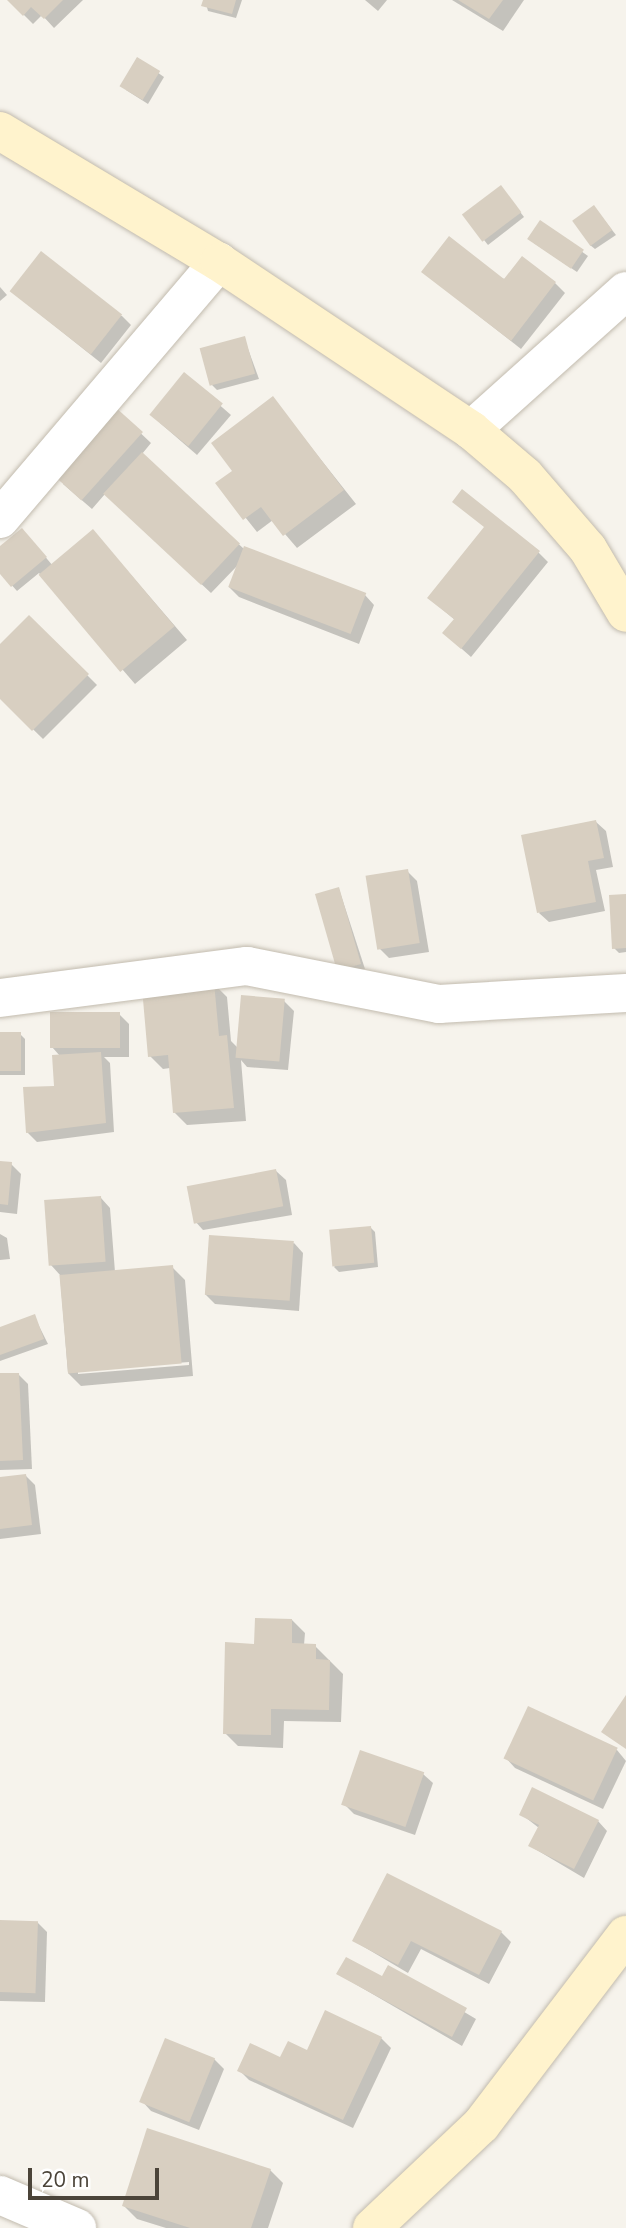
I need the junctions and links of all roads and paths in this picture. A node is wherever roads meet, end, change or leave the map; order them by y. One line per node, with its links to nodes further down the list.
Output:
1 (0, 131): 2 (street)
2 (219, 262): 4 (street); 5 (street)
3 (626, 291): 4 (street)
4 (471, 430): 6 (street)
5 (0, 519)
6 (626, 612)
7 (626, 993): 8 (street)
8 (0, 998)
9 (626, 1934): 12 (street)
10 (0, 2195): 11 (street)
11 (77, 2228)
12 (372, 2228)

